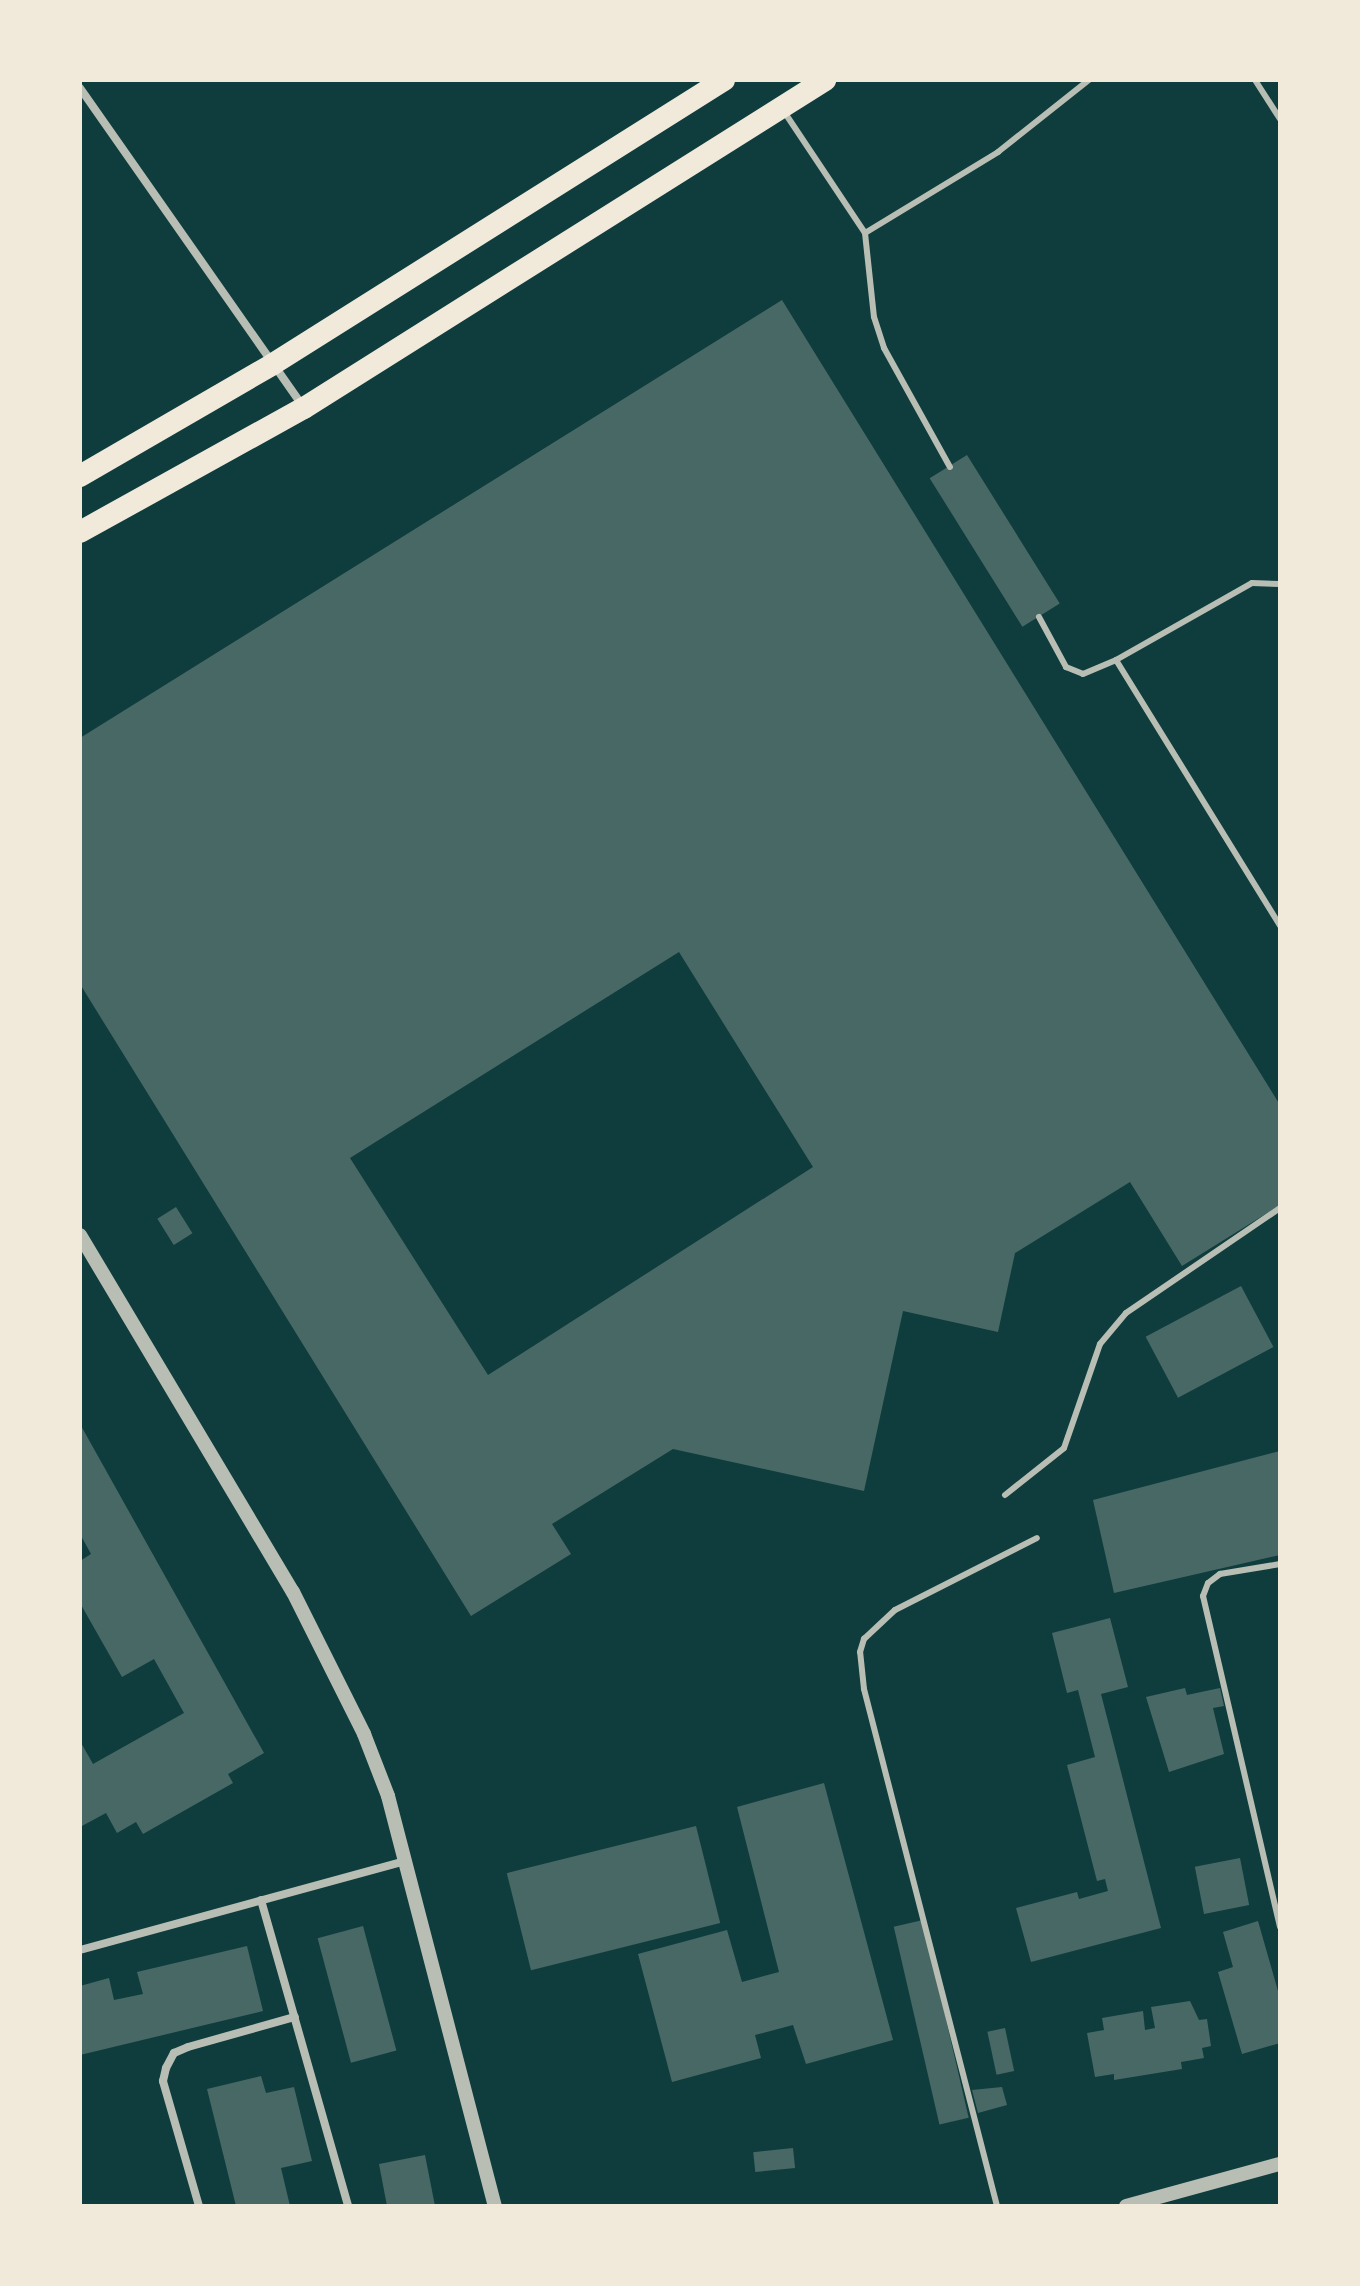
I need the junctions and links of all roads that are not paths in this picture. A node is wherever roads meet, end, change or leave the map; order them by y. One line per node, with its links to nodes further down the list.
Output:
1 (724, 80): 9 (highway)
2 (825, 80): 6 (highway)
3 (1089, 80): 8 (lane)
4 (1255, 80): 7 (lane)
5 (80, 88): 9 (street)
6 (781, 107): 8 (lane); 10 (highway)
7 (1280, 119)
8 (865, 233): 11 (lane)
9 (273, 364): 10 (street); 12 (highway)
10 (304, 408): 13 (highway)
11 (950, 467)
12 (80, 476)
13 (80, 532)
14 (1280, 584): 16 (lane)
15 (1039, 617): 16 (lane)
16 (1116, 660): 17 (lane)
17 (1280, 926)
18 (1280, 1208): 20 (lane)
19 (80, 1235): 23 (street)
20 (1005, 1495)
21 (1037, 1538): 32 (lane)
22 (1280, 1564): 25 (lane)
23 (402, 1862): 24 (street); 31 (street)
24 (261, 1900): 26 (street); 27 (street)
25 (1280, 1927)
26 (80, 1950)
27 (295, 2017): 29 (street); 30 (street)
28 (1280, 2164): 33 (street)
29 (195, 2205)
30 (348, 2206)
31 (495, 2206)
32 (997, 2206)
33 (1126, 2206)

